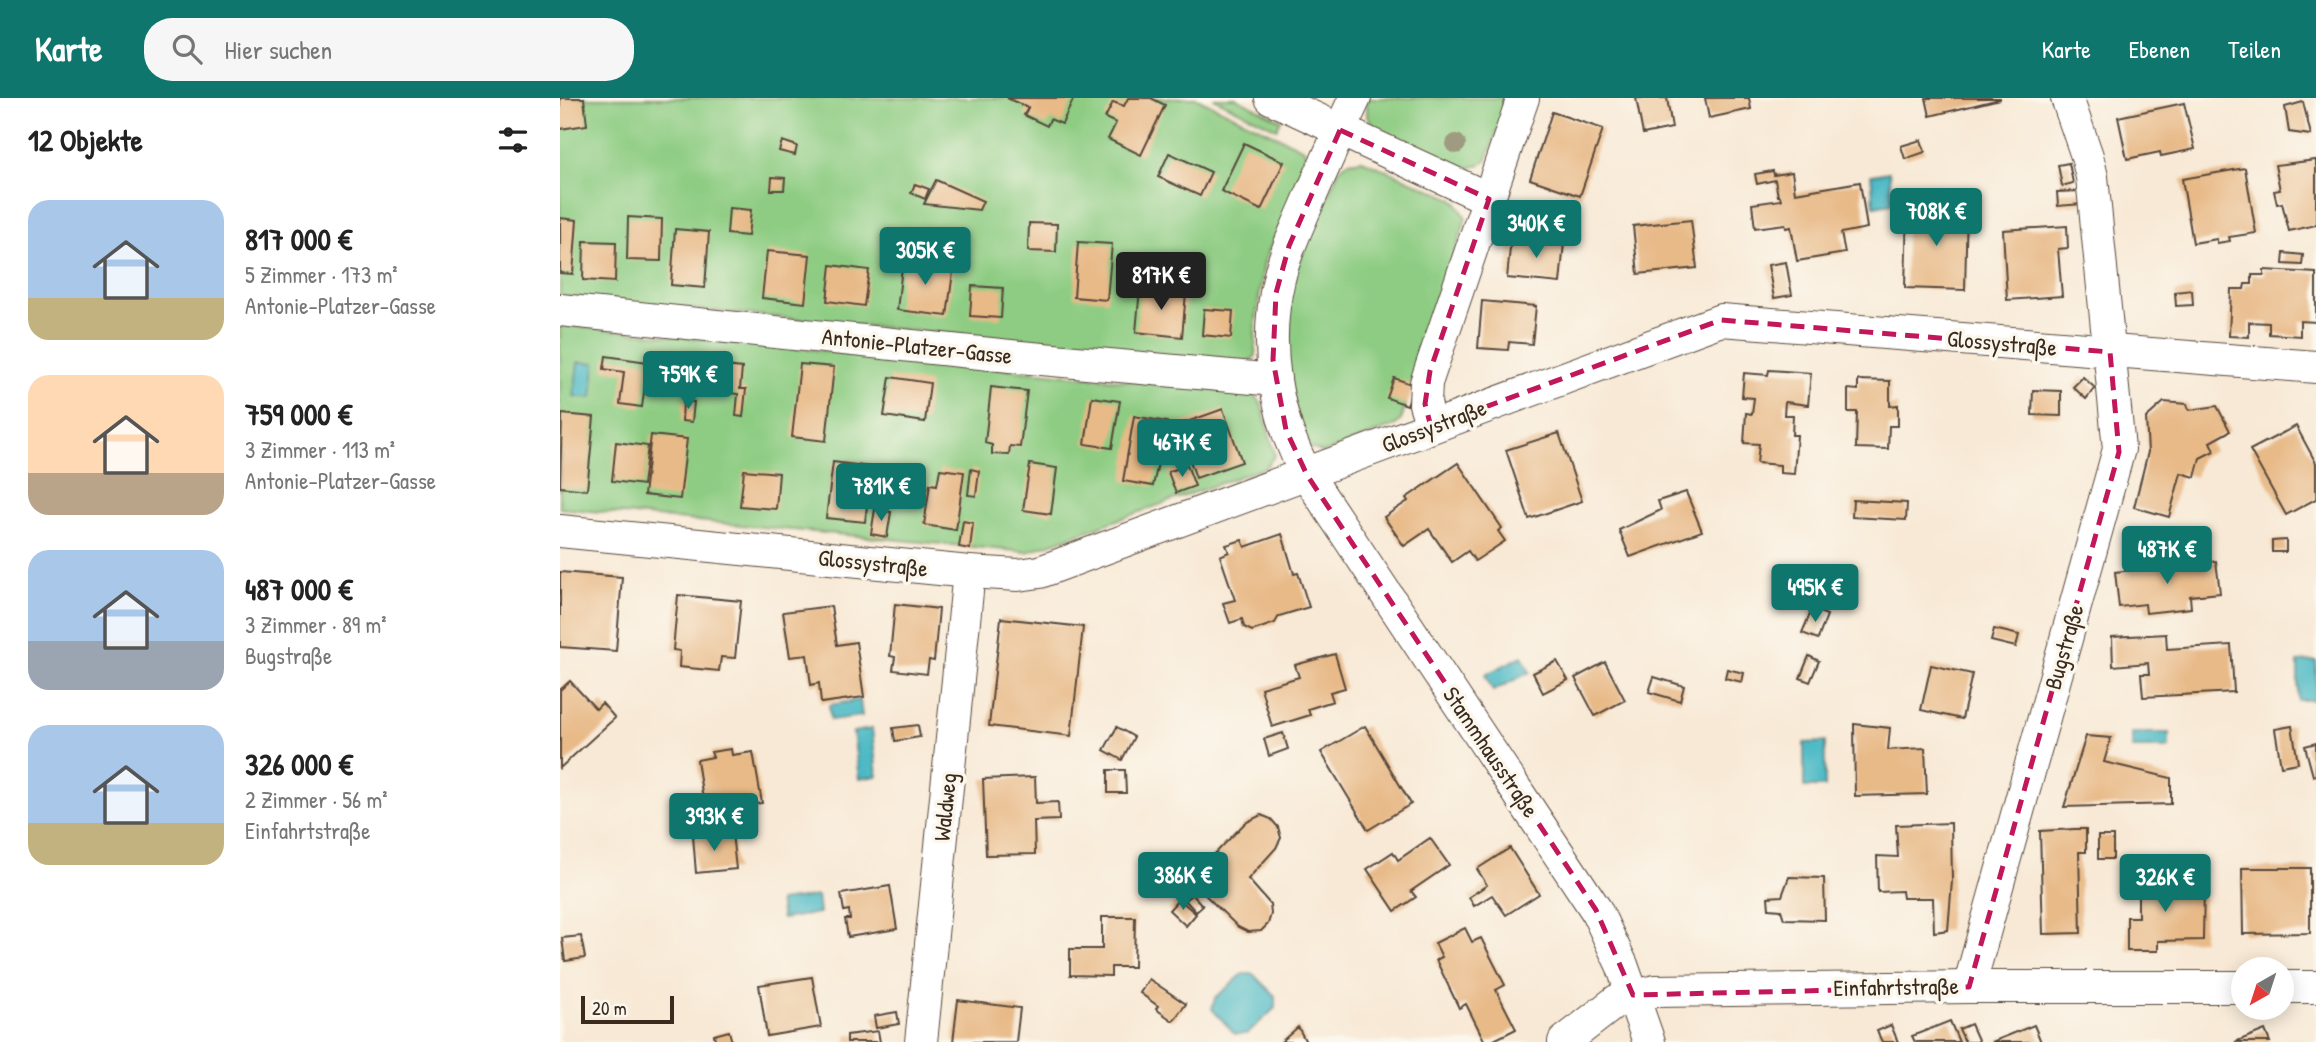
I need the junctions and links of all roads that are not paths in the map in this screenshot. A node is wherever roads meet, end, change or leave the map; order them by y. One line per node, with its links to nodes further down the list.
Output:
1 (1271, 98): 5 (street)
2 (1355, 98): 5 (street, Stammhausstraße)
3 (1523, 98): 6 (street)
4 (2067, 98): 8 (street, Bugstraße)
5 (1340, 130): 6 (street); 10 (street, Stammhausstraße)
6 (1489, 199): 11 (street)
7 (560, 310): 10 (street, Antonie-Platzer-Gasse)
8 (2110, 352): 9 (street, Glossystraße); 11 (street, Glossystraße); 15 (street, Bugstraße)
9 (2316, 367)
10 (1275, 380): 12 (street, Stammhausstraße)
11 (1432, 426): 12 (street, Glossystraße)
12 (1307, 475): 14 (street, Glossystraße); 19 (street, Stammhausstraße)
13 (560, 531): 14 (street, Glossystraße)
14 (969, 572): 20 (street, Waldweg)
15 (1969, 987): 16 (street, Einfahrtstraße); 19 (street, Einfahrtstraße)
16 (2231, 987)
17 (2294, 987): 18 (street)
18 (2316, 987)
19 (1633, 995): 21 (street, Einfahrtstraße); 22 (street, Stammhausstraße)
20 (921, 1042)
21 (1564, 1042)
22 (1650, 1042)

